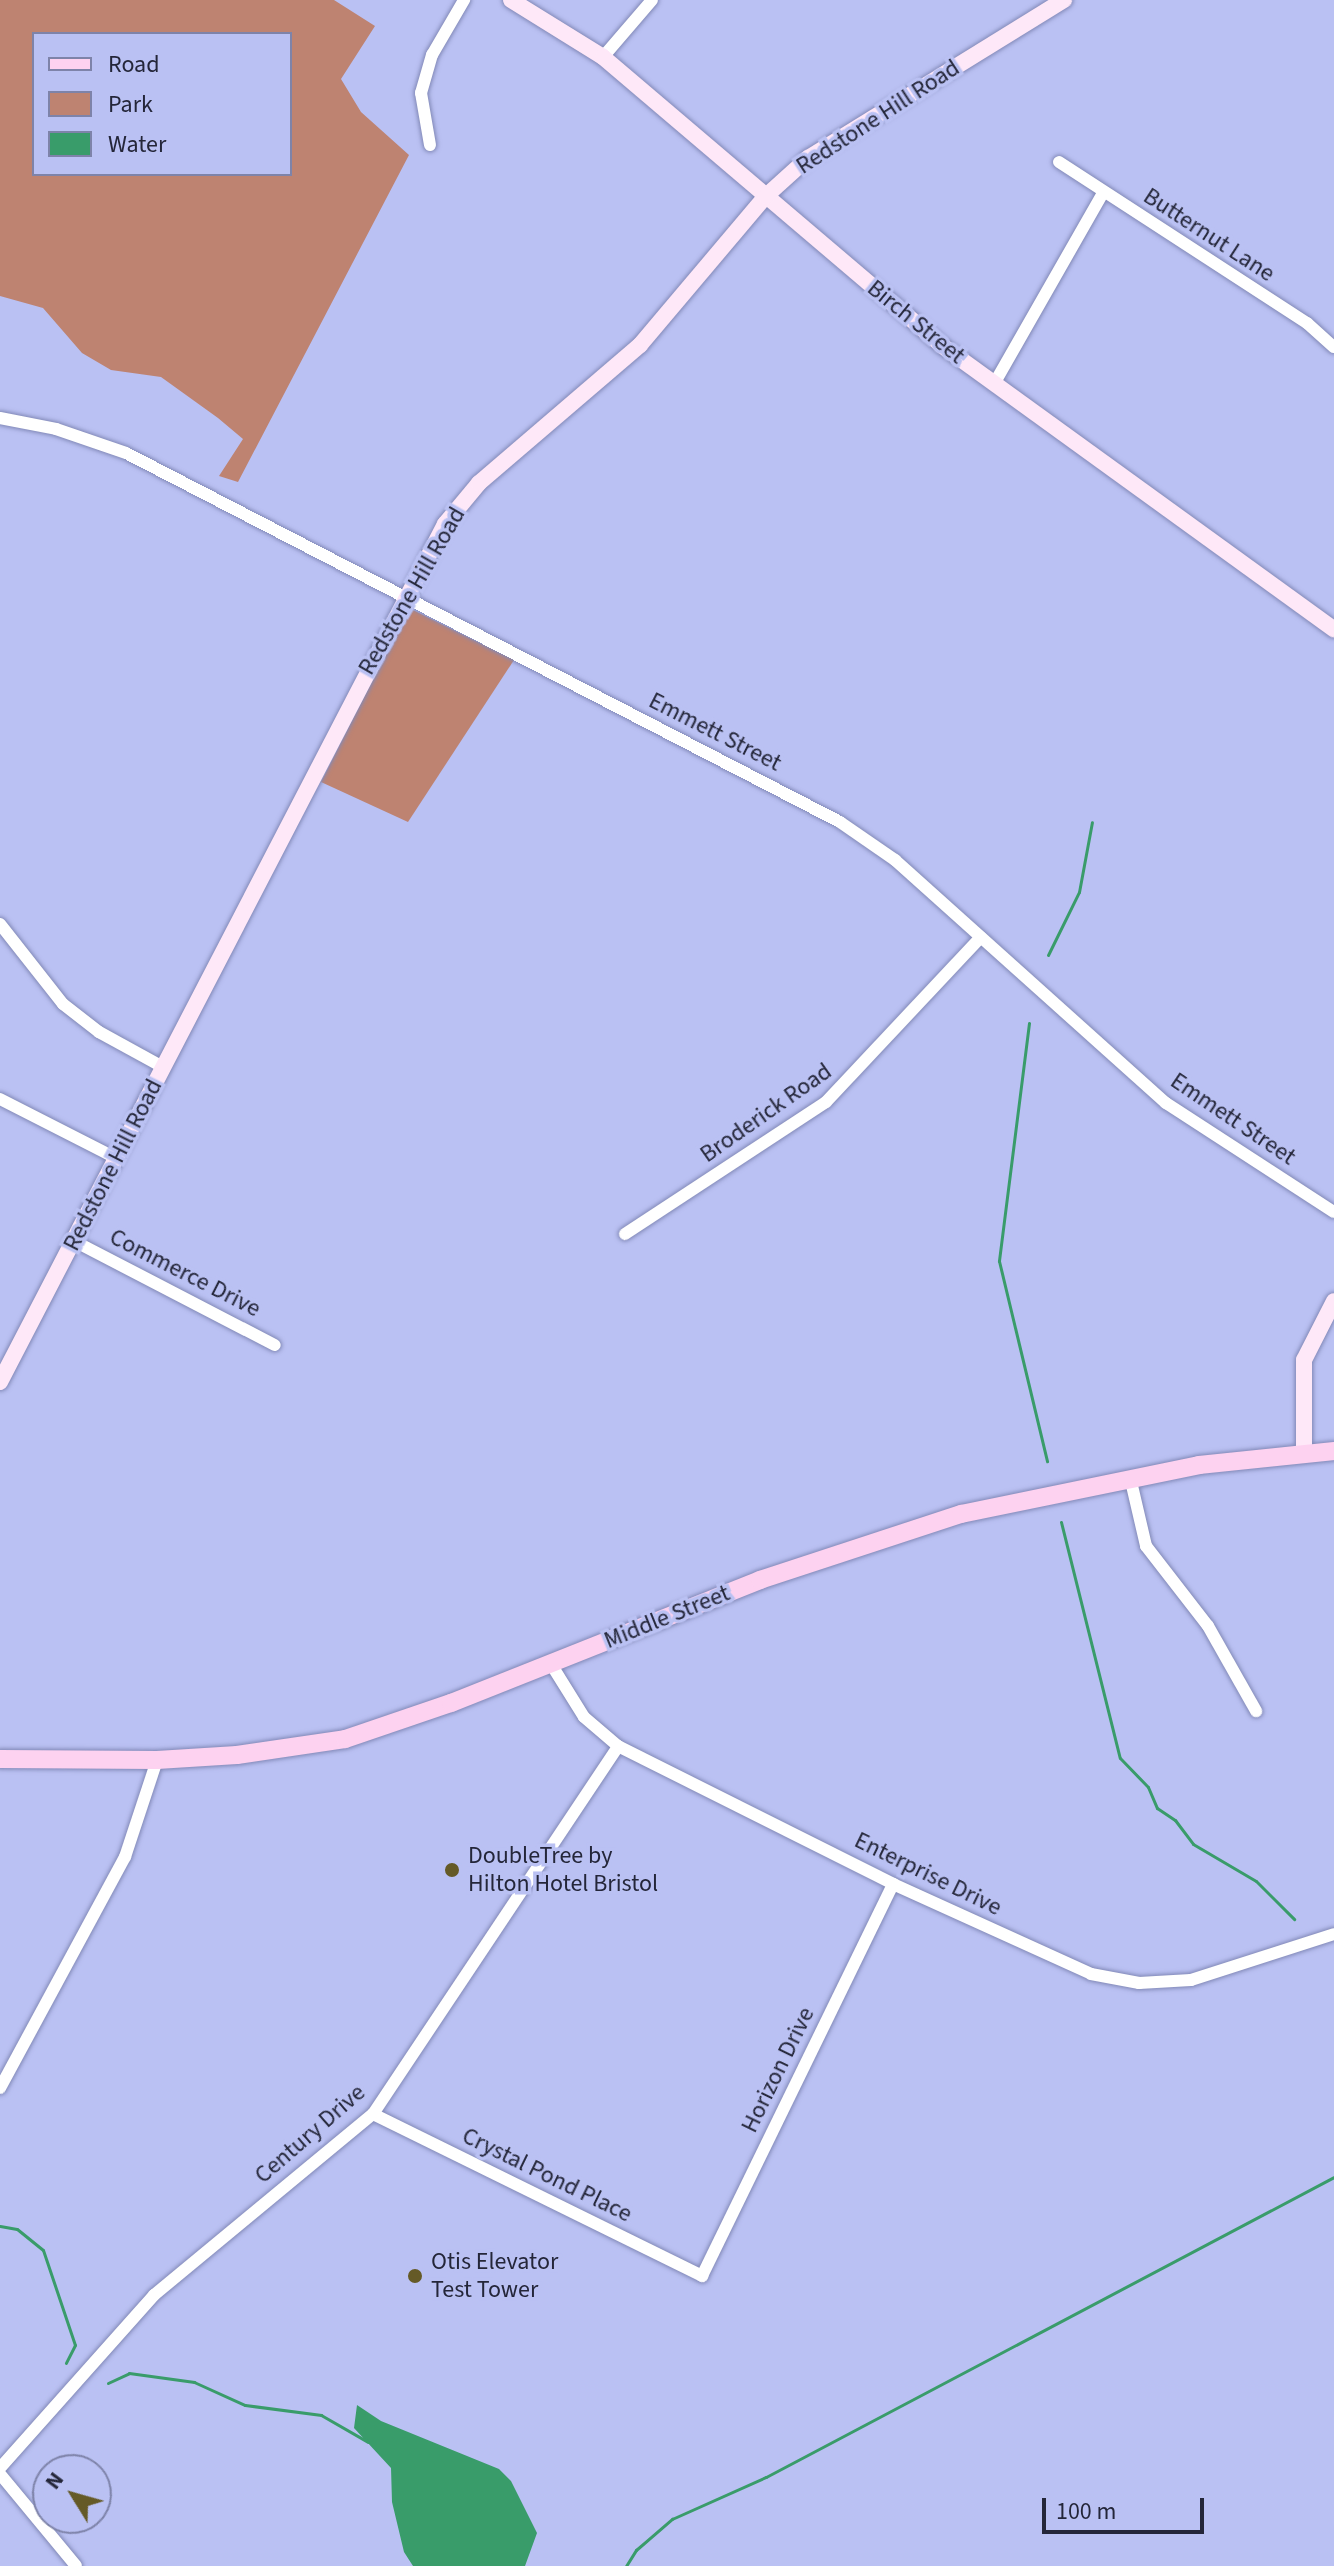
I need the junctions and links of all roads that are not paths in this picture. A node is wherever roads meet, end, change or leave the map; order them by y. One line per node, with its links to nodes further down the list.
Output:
1 (464, 0): 6 (street)
2 (511, 0): 5 (main road, Birch Street)
3 (652, 0): 5 (street)
4 (1064, 0): 9 (main road, Redstone Hill Road)
5 (603, 57): 9 (main road, Birch Street)
6 (430, 145)
7 (1059, 162): 8 (street, Butternut Lane)
8 (1103, 193): 10 (street, Butternut Lane); 11 (street)
9 (766, 196): 11 (main road, Birch Street); 13 (main road, Redstone Hill Road)
10 (1334, 347)
11 (994, 384): 14 (main road, Birch Street)
12 (0, 418): 13 (street, Emmett Street)
13 (406, 593): 16 (street, Emmett Street); 17 (main road, Redstone Hill Road)
14 (1334, 630)
15 (0, 924): 17 (street)
16 (981, 937): 20 (street, Emmett Street); 21 (street, Broderick Road)
17 (163, 1067): 19 (main road, Redstone Hill Road)
18 (0, 1099): 19 (street)
19 (116, 1158): 22 (main road, Redstone Hill Road)
20 (1334, 1212)
21 (625, 1234)
22 (74, 1241): 24 (street, Commerce Drive); 25 (main road, Redstone Hill Road)
23 (1334, 1301): 27 (main road)
24 (275, 1345)
25 (0, 1382)
26 (1334, 1451): 27 (main road, Middle Street)
27 (1304, 1453): 28 (main road, Middle Street)
28 (1130, 1477): 29 (main road, Middle Street); 30 (street)
29 (551, 1664): 31 (street, Enterprise Drive); 33 (main road, Middle Street)
30 (1256, 1711)
31 (618, 1746): 34 (street, Enterprise Drive); 37 (street, Century Drive)
32 (0, 1759): 33 (main road, Middle Street)
33 (157, 1760): 36 (street)
34 (893, 1884): 35 (street, Enterprise Drive); 38 (street, Horizon Drive)
35 (1334, 1934)
36 (0, 2088)
37 (373, 2114): 38 (street, Crystal Pond Place); 39 (street, Century Drive)
38 (702, 2276)
39 (0, 2468)
40 (0, 2474): 41 (street)
41 (76, 2566)

